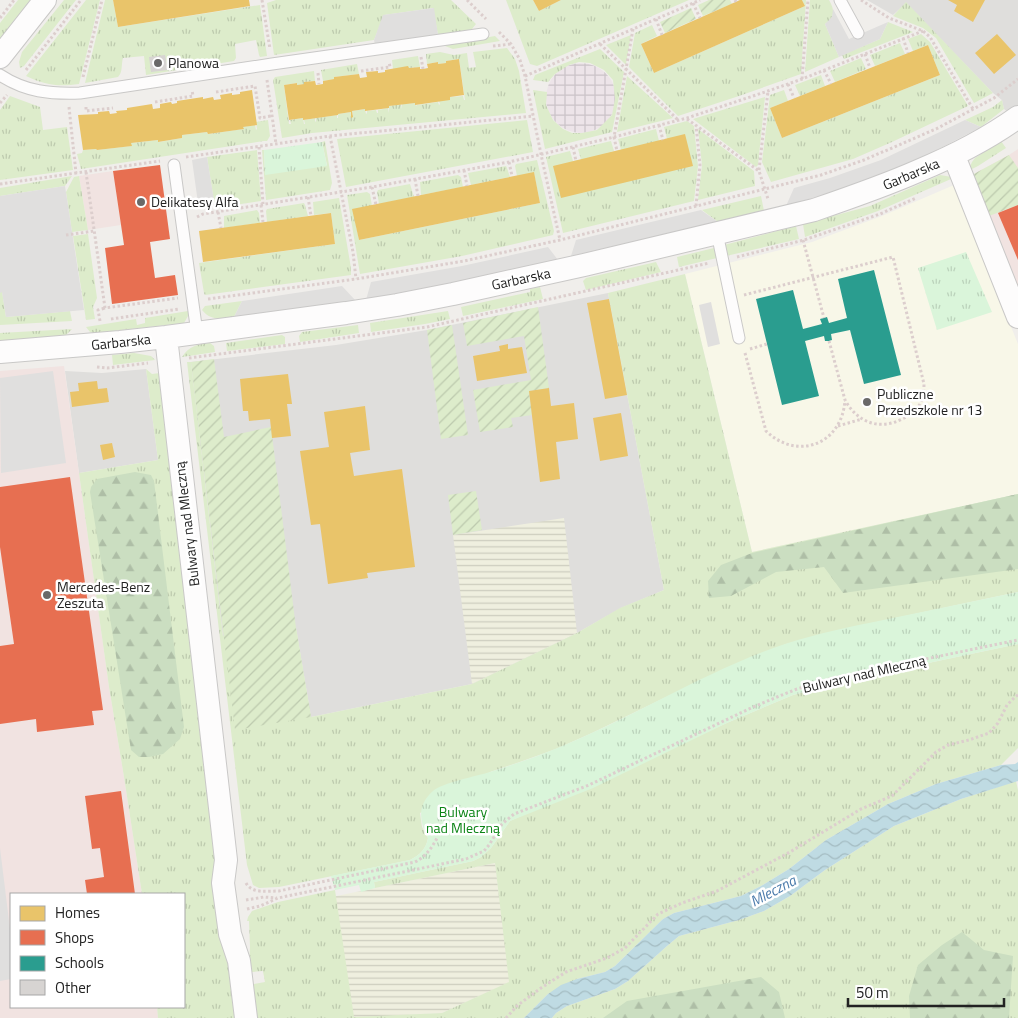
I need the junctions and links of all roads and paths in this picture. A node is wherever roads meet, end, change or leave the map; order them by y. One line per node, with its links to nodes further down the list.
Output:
1 (14, 0): 12 (path)
2 (45, 0): 27 (street)
3 (81, 0): 37 (path)
4 (102, 0): 43 (path)
5 (262, 0): 21 (path)
6 (467, 0): 15 (path)
7 (700, 0): 11 (path)
8 (808, 0): 35 (path)
9 (840, 0): 19 (lane)
10 (861, 0): 18 (path)
11 (693, 3): 13 (path); 14 (path)
12 (0, 18)
13 (700, 18)
14 (656, 20): 16 (path); 22 (path)
15 (492, 25)
16 (633, 29): 24 (path); 30 (path)
17 (498, 31): 34 (path)
18 (923, 31): 23 (path); 49 (path)
19 (858, 33)
20 (482, 34): 43 (lane)
21 (268, 35)
22 (662, 35)
23 (903, 38): 25 (path); 26 (path)
24 (600, 44): 30 (path); 34 (path)
25 (908, 53)
26 (865, 54): 29 (path); 31 (path)
27 (0, 57)
28 (317, 68): 38 (path)
29 (870, 68)
30 (626, 69): 55 (path); 59 (path)
31 (824, 70): 35 (path); 40 (path)
32 (0, 75): 37 (lane)
33 (267, 75): 61 (path)
34 (525, 76): 52 (path)
35 (802, 79): 39 (path)
36 (1018, 79): 49 (path)
37 (15, 83): 43 (lane)
38 (319, 84)
39 (788, 84): 42 (path); 44 (path)
40 (831, 84)
41 (192, 86): 48 (path)
42 (768, 91): 54 (path); 72 (path)
43 (80, 93)
44 (794, 98)
45 (217, 99): 51 (path)
46 (68, 104): 74 (path)
47 (113, 108): 50 (path)
48 (156, 108)
49 (973, 109): 86 (path)
50 (114, 114)
51 (271, 116)
52 (533, 116): 58 (path); 65 (path)
53 (1018, 116): 66 (street, Garbarska)
54 (687, 118): 55 (path); 57 (path)
55 (679, 120): 56 (path)
56 (659, 125): 59 (path); 60 (path)
57 (696, 125): 72 (path); 86 (path)
58 (330, 136): 61 (path); 81 (path)
59 (614, 137): 63 (path); 64 (path)
60 (663, 140)
61 (276, 144): 62 (path)
62 (259, 147): 69 (path); 84 (path)
63 (573, 147): 65 (path); 68 (path)
64 (618, 150)
65 (541, 155): 70 (path); 95 (path)
66 (954, 156): 93 (street, Garbarska); 102 (street)
67 (163, 161): 73 (path)
68 (576, 161)
69 (178, 162): 100 (lane)
70 (509, 162): 71 (path); 75 (path)
71 (464, 170): 76 (path); 79 (path)
72 (759, 171): 78 (path)
73 (86, 172): 74 (path); 92 (path)
74 (76, 173): 77 (path)
75 (512, 176)
76 (415, 179): 80 (path); 82 (path)
77 (0, 184)
78 (763, 184)
79 (467, 186)
80 (372, 187): 81 (path); 85 (path)
81 (342, 192): 83 (path); 98 (path)
82 (418, 196)
83 (308, 197): 84 (path); 88 (path)
84 (262, 205): 87 (path); 90 (path)
85 (376, 205)
86 (696, 206): 95 (path)
87 (218, 212): 89 (path); 91 (path)
88 (311, 216)
89 (193, 222)
90 (263, 222)
91 (221, 228)
92 (94, 231): 94 (path); 101 (path)
93 (716, 233): 106 (street, Garbarska); 108 (lane)
94 (66, 235)
95 (560, 240): 98 (path)
96 (803, 240): 97 (path)
97 (812, 278): 99 (path); 103 (path); 113 (path)
98 (356, 279): 100 (path)
99 (739, 296)
100 (192, 300): 101 (path); 104 (path); 106 (lane)
101 (105, 308): 105 (path)
102 (1018, 317)
103 (824, 318)
104 (109, 319)
105 (93, 322)
106 (197, 333): 107 (street, Garbarska)
107 (166, 337): 111 (street, Garbarska); 118 (street, Bulwary nad Mleczną)
108 (739, 338)
109 (829, 341): 112 (path)
110 (767, 344): 114 (path)
111 (0, 352)
112 (845, 400): 113 (path); 114 (path)
113 (862, 419): 114 (path)
114 (837, 426)
115 (1018, 640): 119 (path, Bulwary nad Mleczną)
116 (1018, 695): 123 (path)
117 (437, 838): 120 (path)
118 (226, 860): 120 (street, Bulwary nad Mleczną); 121 (street, Bulwary nad Mleczną)
119 (278, 898): 120 (path, Bulwary nad Mleczną); 120 (path, Bulwary nad Mleczną)
120 (243, 899): 121 (street, Bulwary nad Mleczną)
121 (239, 961): 122 (street, Bulwary nad Mleczną)
122 (246, 1018)
123 (506, 1018)

